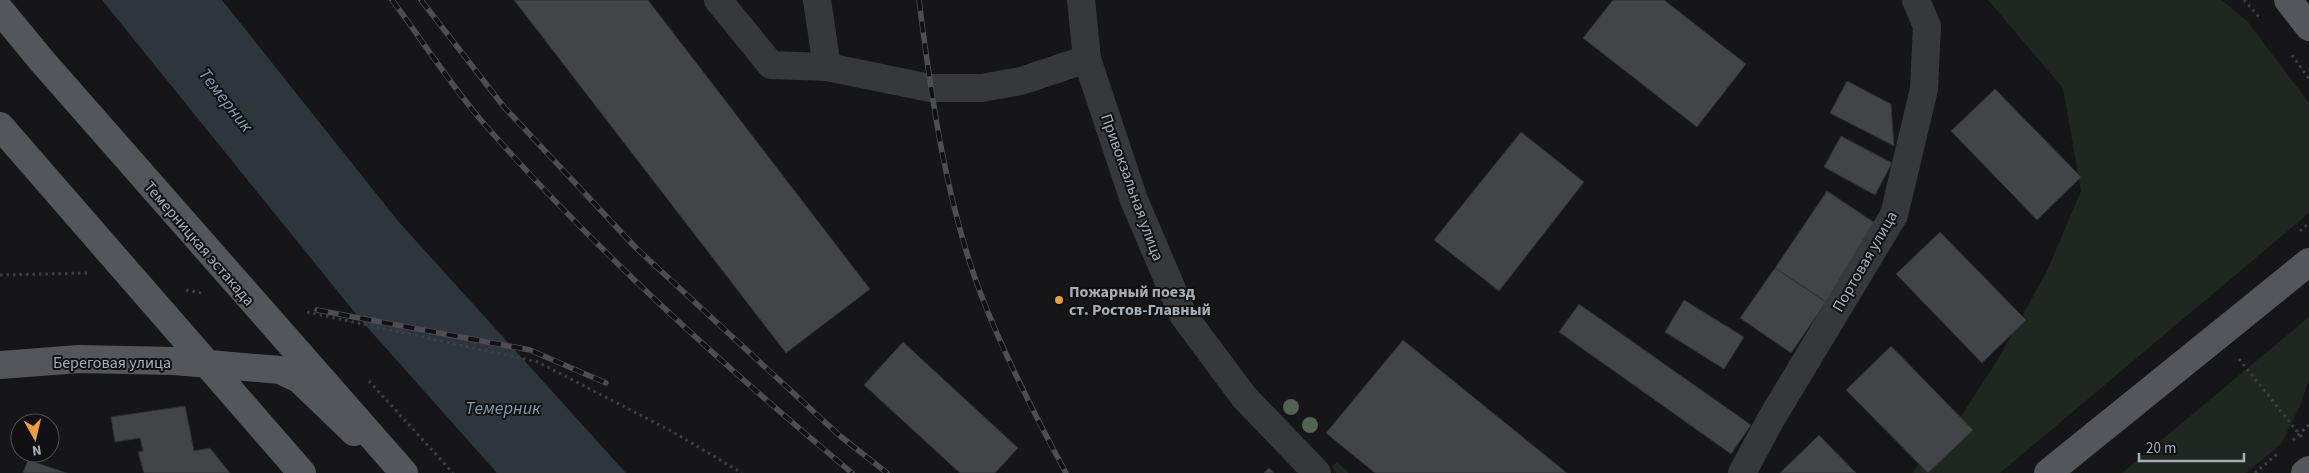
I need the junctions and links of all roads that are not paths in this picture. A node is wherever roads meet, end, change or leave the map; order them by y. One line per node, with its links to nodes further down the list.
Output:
1 (718, 0): 9 (street)
2 (817, 0): 9 (street)
3 (1082, 0): 8 (street, Привокзальная улица)
4 (1916, 0): 20 (street, Портовая улица)
5 (2288, 0): 7 (main road)
6 (0, 10): 18 (main road, Темерницкая эстакада, bridge)
7 (2309, 27)
8 (1087, 58): 9 (street); 19 (street, Привокзальная улица)
9 (828, 67)
10 (0, 126): 15 (main road, bridge)
11 (2309, 262): 21 (main road)
12 (0, 364): 13 (main road, Береговая улица)
13 (224, 367): 16 (main road); 17 (main road, Береговая улица)
14 (2309, 470): 22 (main road)
15 (302, 473)
16 (316, 473)
17 (392, 473)
18 (404, 473)
19 (1317, 473)
20 (1742, 473)
21 (2048, 473)
22 (2305, 473)

